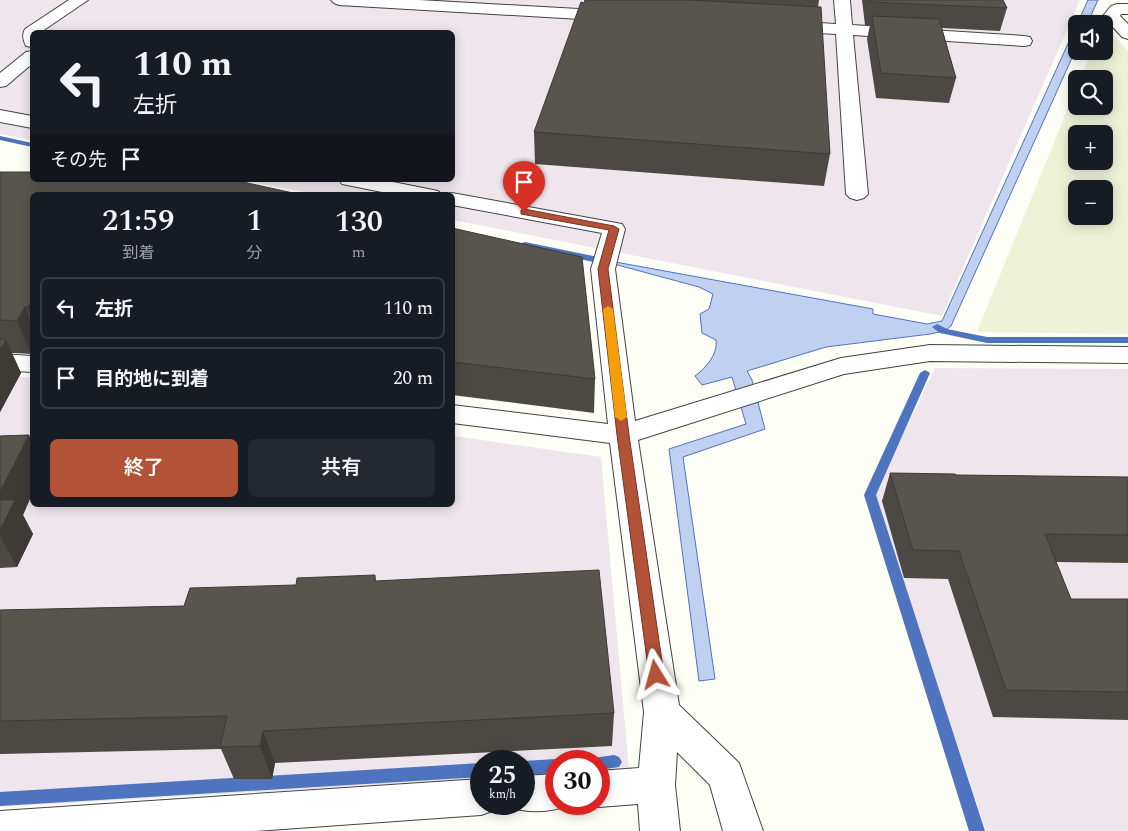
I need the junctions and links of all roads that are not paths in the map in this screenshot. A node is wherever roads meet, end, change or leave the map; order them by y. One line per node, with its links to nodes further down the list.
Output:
1 (80, 0): 8 (street)
2 (339, 0): 4 (street)
3 (842, 0): 9 (street)
4 (567, 7): 6 (street)
5 (1128, 9): 10 (street)
6 (632, 17)
7 (767, 25): 9 (street)
8 (34, 30)
9 (844, 30): 11 (street); 18 (street)
10 (1128, 34)
11 (1024, 41)
12 (30, 58): 13 (street)
13 (0, 82)
14 (0, 116): 15 (street)
15 (30, 122)
16 (360, 182): 17 (street)
17 (414, 192)
18 (857, 194)
19 (455, 200): 24 (street)
20 (1128, 355): 24 (street)
21 (0, 362): 22 (street)
22 (30, 364)
23 (455, 414): 24 (street)
24 (623, 435): 25 (street)
25 (662, 712): 26 (street); 31 (street)
26 (656, 786): 27 (street); 30 (street)
27 (610, 788)
28 (470, 798): 29 (street)
29 (0, 830)
30 (660, 831)
31 (742, 831)

